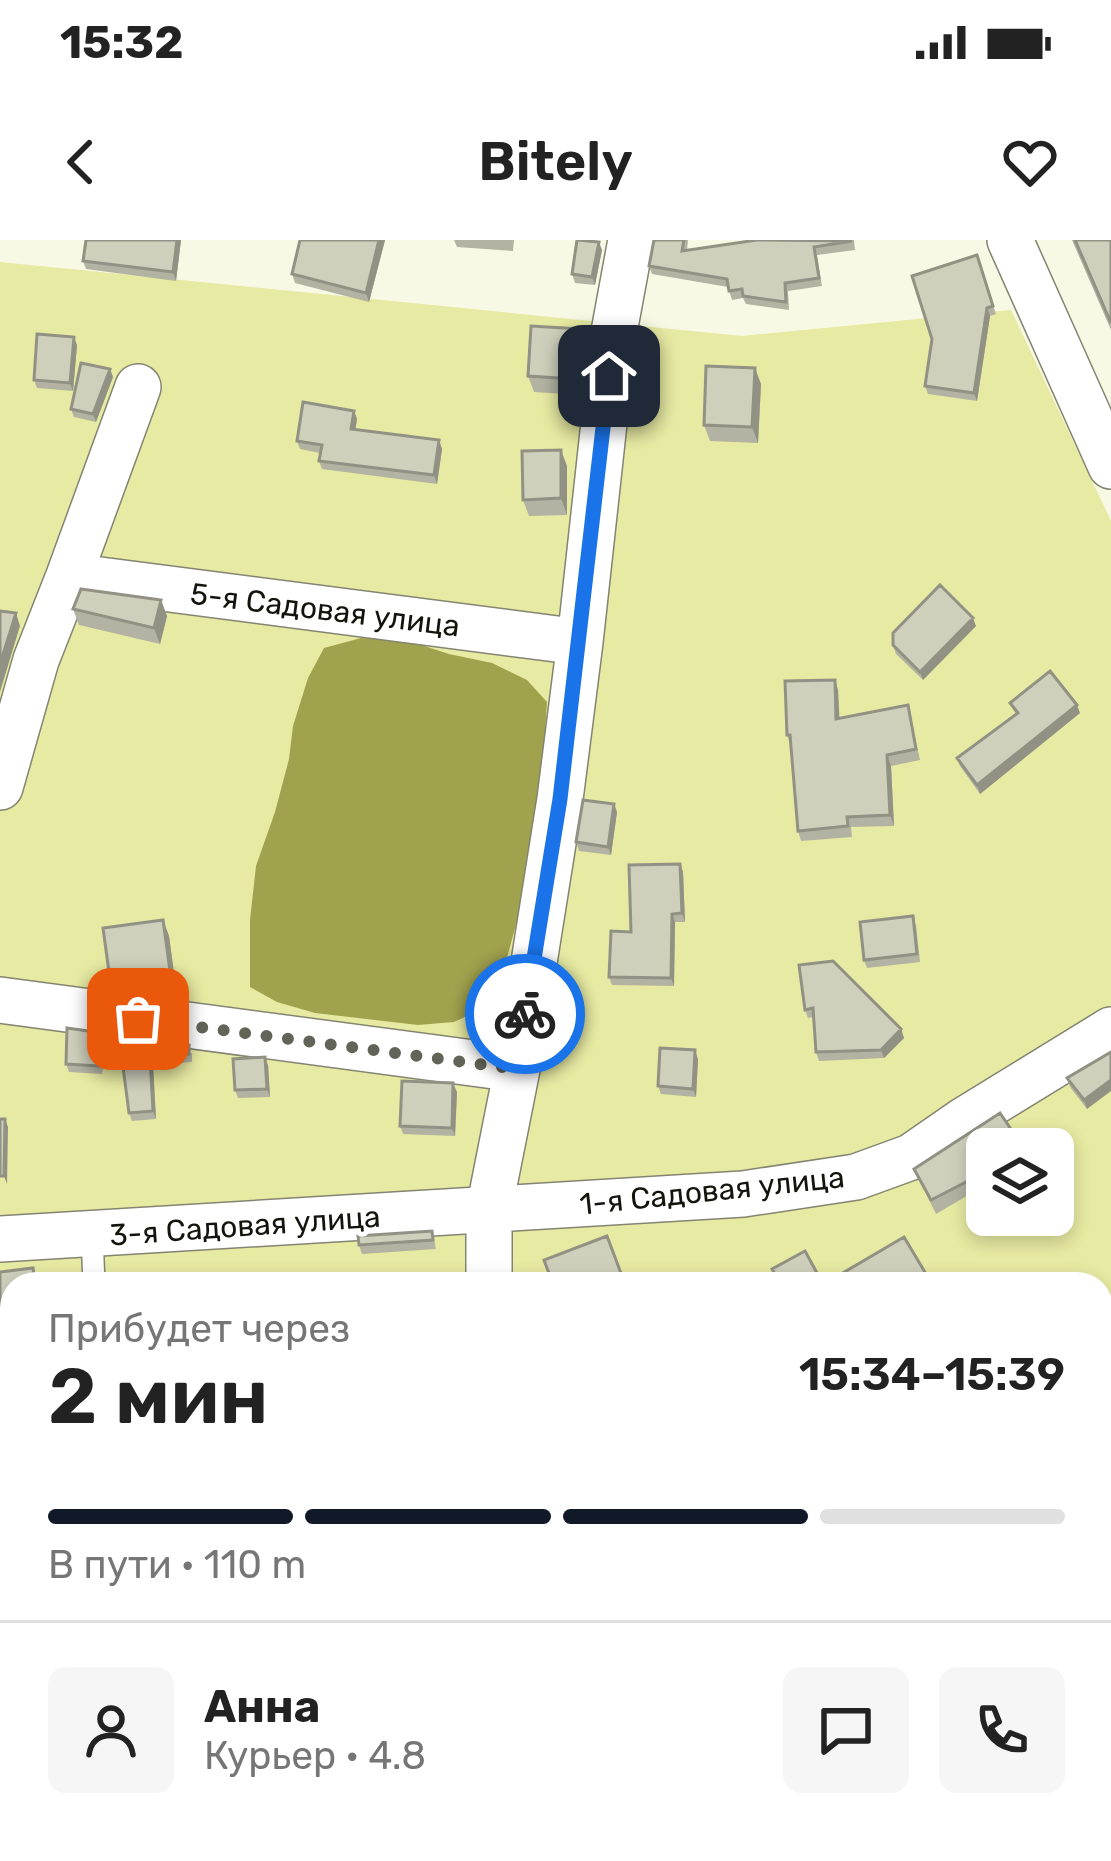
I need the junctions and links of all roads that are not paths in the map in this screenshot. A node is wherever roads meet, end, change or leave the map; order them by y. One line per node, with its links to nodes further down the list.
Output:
1 (631, 240): 6 (street)
2 (1010, 240): 4 (street)
3 (138, 387): 5 (street)
4 (1111, 466)
5 (69, 577): 6 (street, 5-я Садовая улица); 7 (street)
6 (580, 642): 10 (street)
7 (0, 787)
8 (0, 1000): 10 (street)
9 (1111, 1030): 11 (street, 1-я Садовая улица)
10 (517, 1069): 11 (street)
11 (489, 1210): 12 (street, 3-я Садовая улица); 15 (street)
12 (92, 1235): 13 (street, 3-я Садовая улица); 14 (lane)
13 (0, 1239)
14 (94, 1272)
15 (489, 1272)

